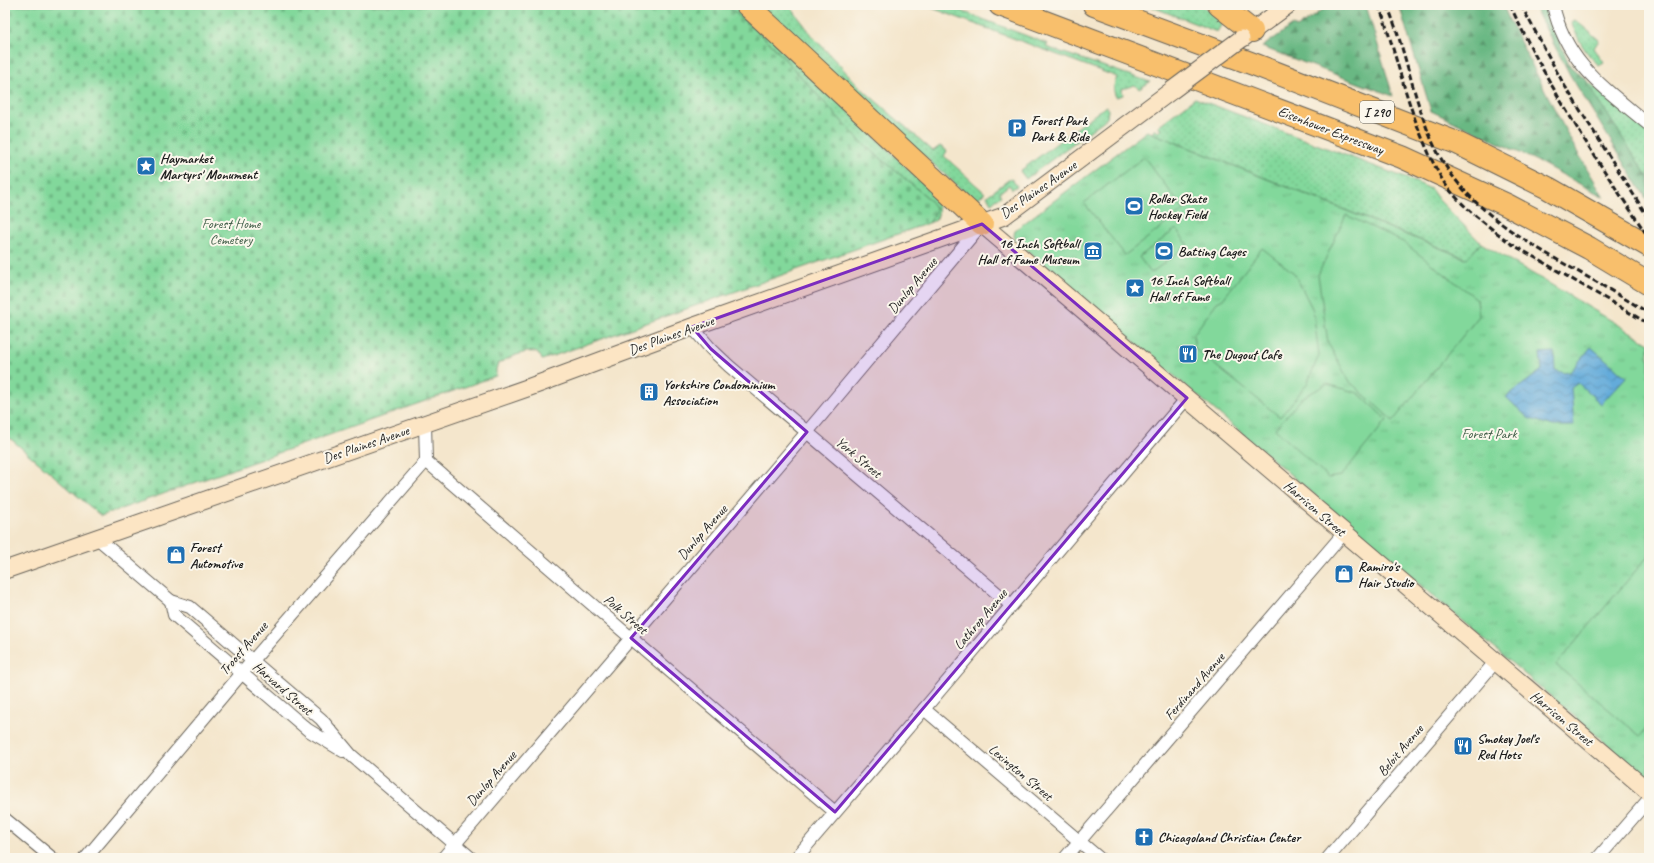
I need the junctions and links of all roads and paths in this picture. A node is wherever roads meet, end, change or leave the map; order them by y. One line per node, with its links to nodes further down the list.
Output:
1 (747, 5): 9 (highway)
2 (1000, 5): 11 (highway, Eisenhower Expressway / I 290)
3 (1094, 5): 10 (highway, I 290)
4 (1219, 5): 7 (highway)
5 (1288, 5): 7 (main road, Des Plaines Avenue)
6 (1553, 5): 8 (street)
7 (1247, 35): 9 (main road, Des Plaines Avenue, bridge)
8 (1649, 125)
9 (982, 224): 12 (main road, Des Plaines Avenue); 13 (main road, Harrison Street); 15 (street, Dunlop Avenue)
10 (1649, 246)
11 (1649, 284)
12 (692, 327): 14 (main road, Des Plaines Avenue); 15 (street, York Street)
13 (1187, 398): 17 (main road, Harrison Street); 21 (street, Lathrop Avenue)
14 (425, 424): 16 (street); 18 (main road, Des Plaines Avenue)
15 (807, 432): 21 (street, York Street); 22 (street, Dunlop Avenue)
16 (426, 461): 22 (street, Polk Street); 23 (street, Troost Avenue)
17 (1344, 532): 24 (main road, Harrison Street); 32 (street, Ferdinand Avenue)
18 (96, 537): 19 (main road, Des Plaines Avenue); 20 (street, Harvard Street)
19 (5, 570)
20 (170, 601): 23 (street, Harvard Street); 25 (street, Harvard Street)
21 (1011, 605): 26 (street, Lathrop Avenue)
22 (631, 638): 30 (street, Polk Street); 33 (street, Dunlop Avenue)
23 (252, 661): 25 (street, Troost Avenue); 27 (street, Harvard Street)
24 (1496, 661): 28 (main road, Harrison Street); 41 (street, Beloit Avenue)
25 (242, 673): 27 (street, Harvard Street); 35 (street, Troost Avenue)
26 (924, 709): 30 (street, Lathrop Avenue); 32 (street, Lexington Street)
27 (351, 755): 33 (street, Harvard Street)
28 (1649, 792)
29 (1649, 799): 42 (street)
30 (835, 812): 38 (street, Lathrop Avenue)
31 (5, 818): 34 (street)
32 (1079, 841): 39 (street, Ferdinand Avenue); 40 (street, Lexington Street)
33 (455, 844): 36 (street, Dunlop Avenue); 37 (street, Harvard Street)
34 (52, 858)
35 (86, 858)
36 (443, 858)
37 (471, 858)
38 (796, 858)
39 (1065, 858)
40 (1099, 858)
41 (1328, 858)
42 (1598, 858)

